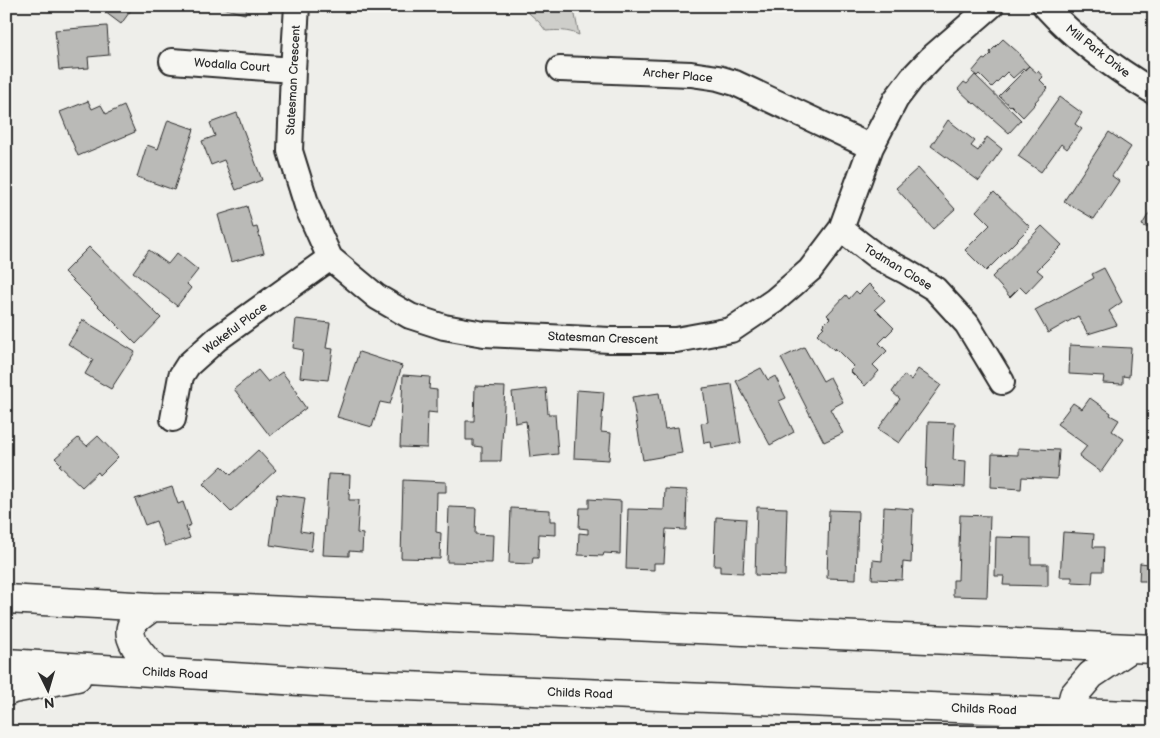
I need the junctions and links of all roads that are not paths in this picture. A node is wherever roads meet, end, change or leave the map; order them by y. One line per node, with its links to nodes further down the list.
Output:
1 (297, 6): 6 (street, Statesman Crescent)
2 (991, 6): 8 (street, Statesman Crescent)
3 (1045, 6): 7 (street, Mill Park Drive)
4 (172, 61): 6 (street, Wodalla Court)
5 (560, 69): 8 (street, Archer Place)
6 (293, 70): 10 (street, Statesman Crescent)
7 (1154, 92)
8 (871, 146): 9 (street, Statesman Crescent)
9 (841, 229): 10 (street, Statesman Crescent); 11 (street, Todman Close)
10 (330, 258): 12 (street, Wakeful Place)
11 (1002, 382)
12 (173, 419)
13 (6, 579): 15 (main road)
14 (6, 599): 15 (main road)
15 (37, 600): 16 (main road)
16 (152, 607): 17 (main road); 20 (main road)
17 (1142, 648): 23 (main road)
18 (6, 663): 19 (main road, Childs Road)
19 (118, 670): 20 (main road, Childs Road); 21 (main road)
20 (156, 671): 23 (main road, Childs Road)
21 (6, 692)
22 (1154, 716): 23 (main road, Childs Road)
23 (1071, 722)

